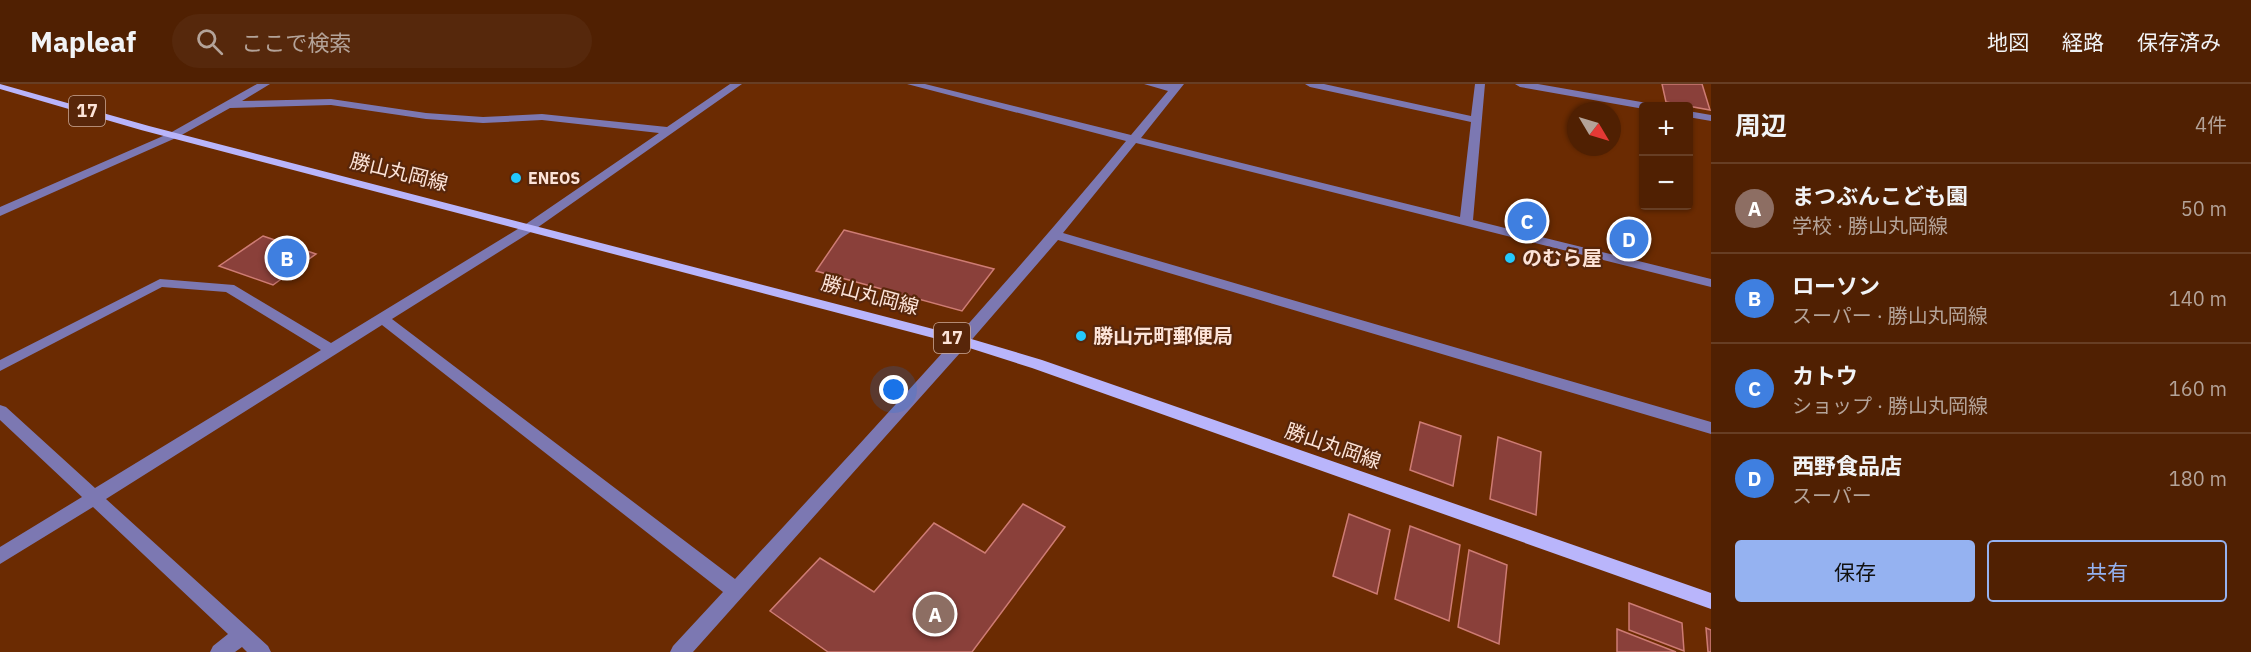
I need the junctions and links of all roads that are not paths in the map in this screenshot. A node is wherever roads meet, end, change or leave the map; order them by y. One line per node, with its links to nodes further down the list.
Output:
1 (265, 84): 12 (street)
2 (737, 84): 17 (street)
3 (912, 84): 19 (street)
4 (1149, 84): 10 (street)
5 (1310, 84): 16 (street)
6 (1480, 84): 16 (street)
7 (1520, 84): 11 (street)
8 (1599, 84): 11 (street)
9 (0, 86): 18 (main road, 勝山丸岡線 / 17)
10 (1177, 87): 19 (street)
11 (1601, 98): 13 (street)
12 (230, 105): 17 (street); 18 (street)
13 (1639, 105)
14 (1693, 115): 15 (street)
15 (1711, 118)
16 (1476, 120): 21 (street)
17 (669, 131): 22 (street)
18 (174, 135): 20 (street); 22 (main road, 勝山丸岡線 / 17)
19 (1133, 140): 21 (street); 23 (street)
20 (0, 212)
21 (1466, 223): 24 (street)
22 (530, 227): 25 (street); 26 (main road, 勝山丸岡線 / 17)
23 (1055, 235): 26 (street); 30 (street)
24 (1711, 283)
25 (383, 320): 27 (street); 33 (street)
26 (963, 341): 33 (street); 34 (main road, 勝山丸岡線 / 17)
27 (333, 351): 28 (street); 31 (street)
28 (0, 366)
29 (0, 411): 31 (street)
30 (1711, 428)
31 (95, 499): 32 (street); 35 (street)
32 (0, 556)
33 (736, 591): 38 (street)
34 (1711, 601)
35 (242, 635): 36 (street); 37 (street)
36 (220, 652)
37 (261, 652)
38 (680, 652)

